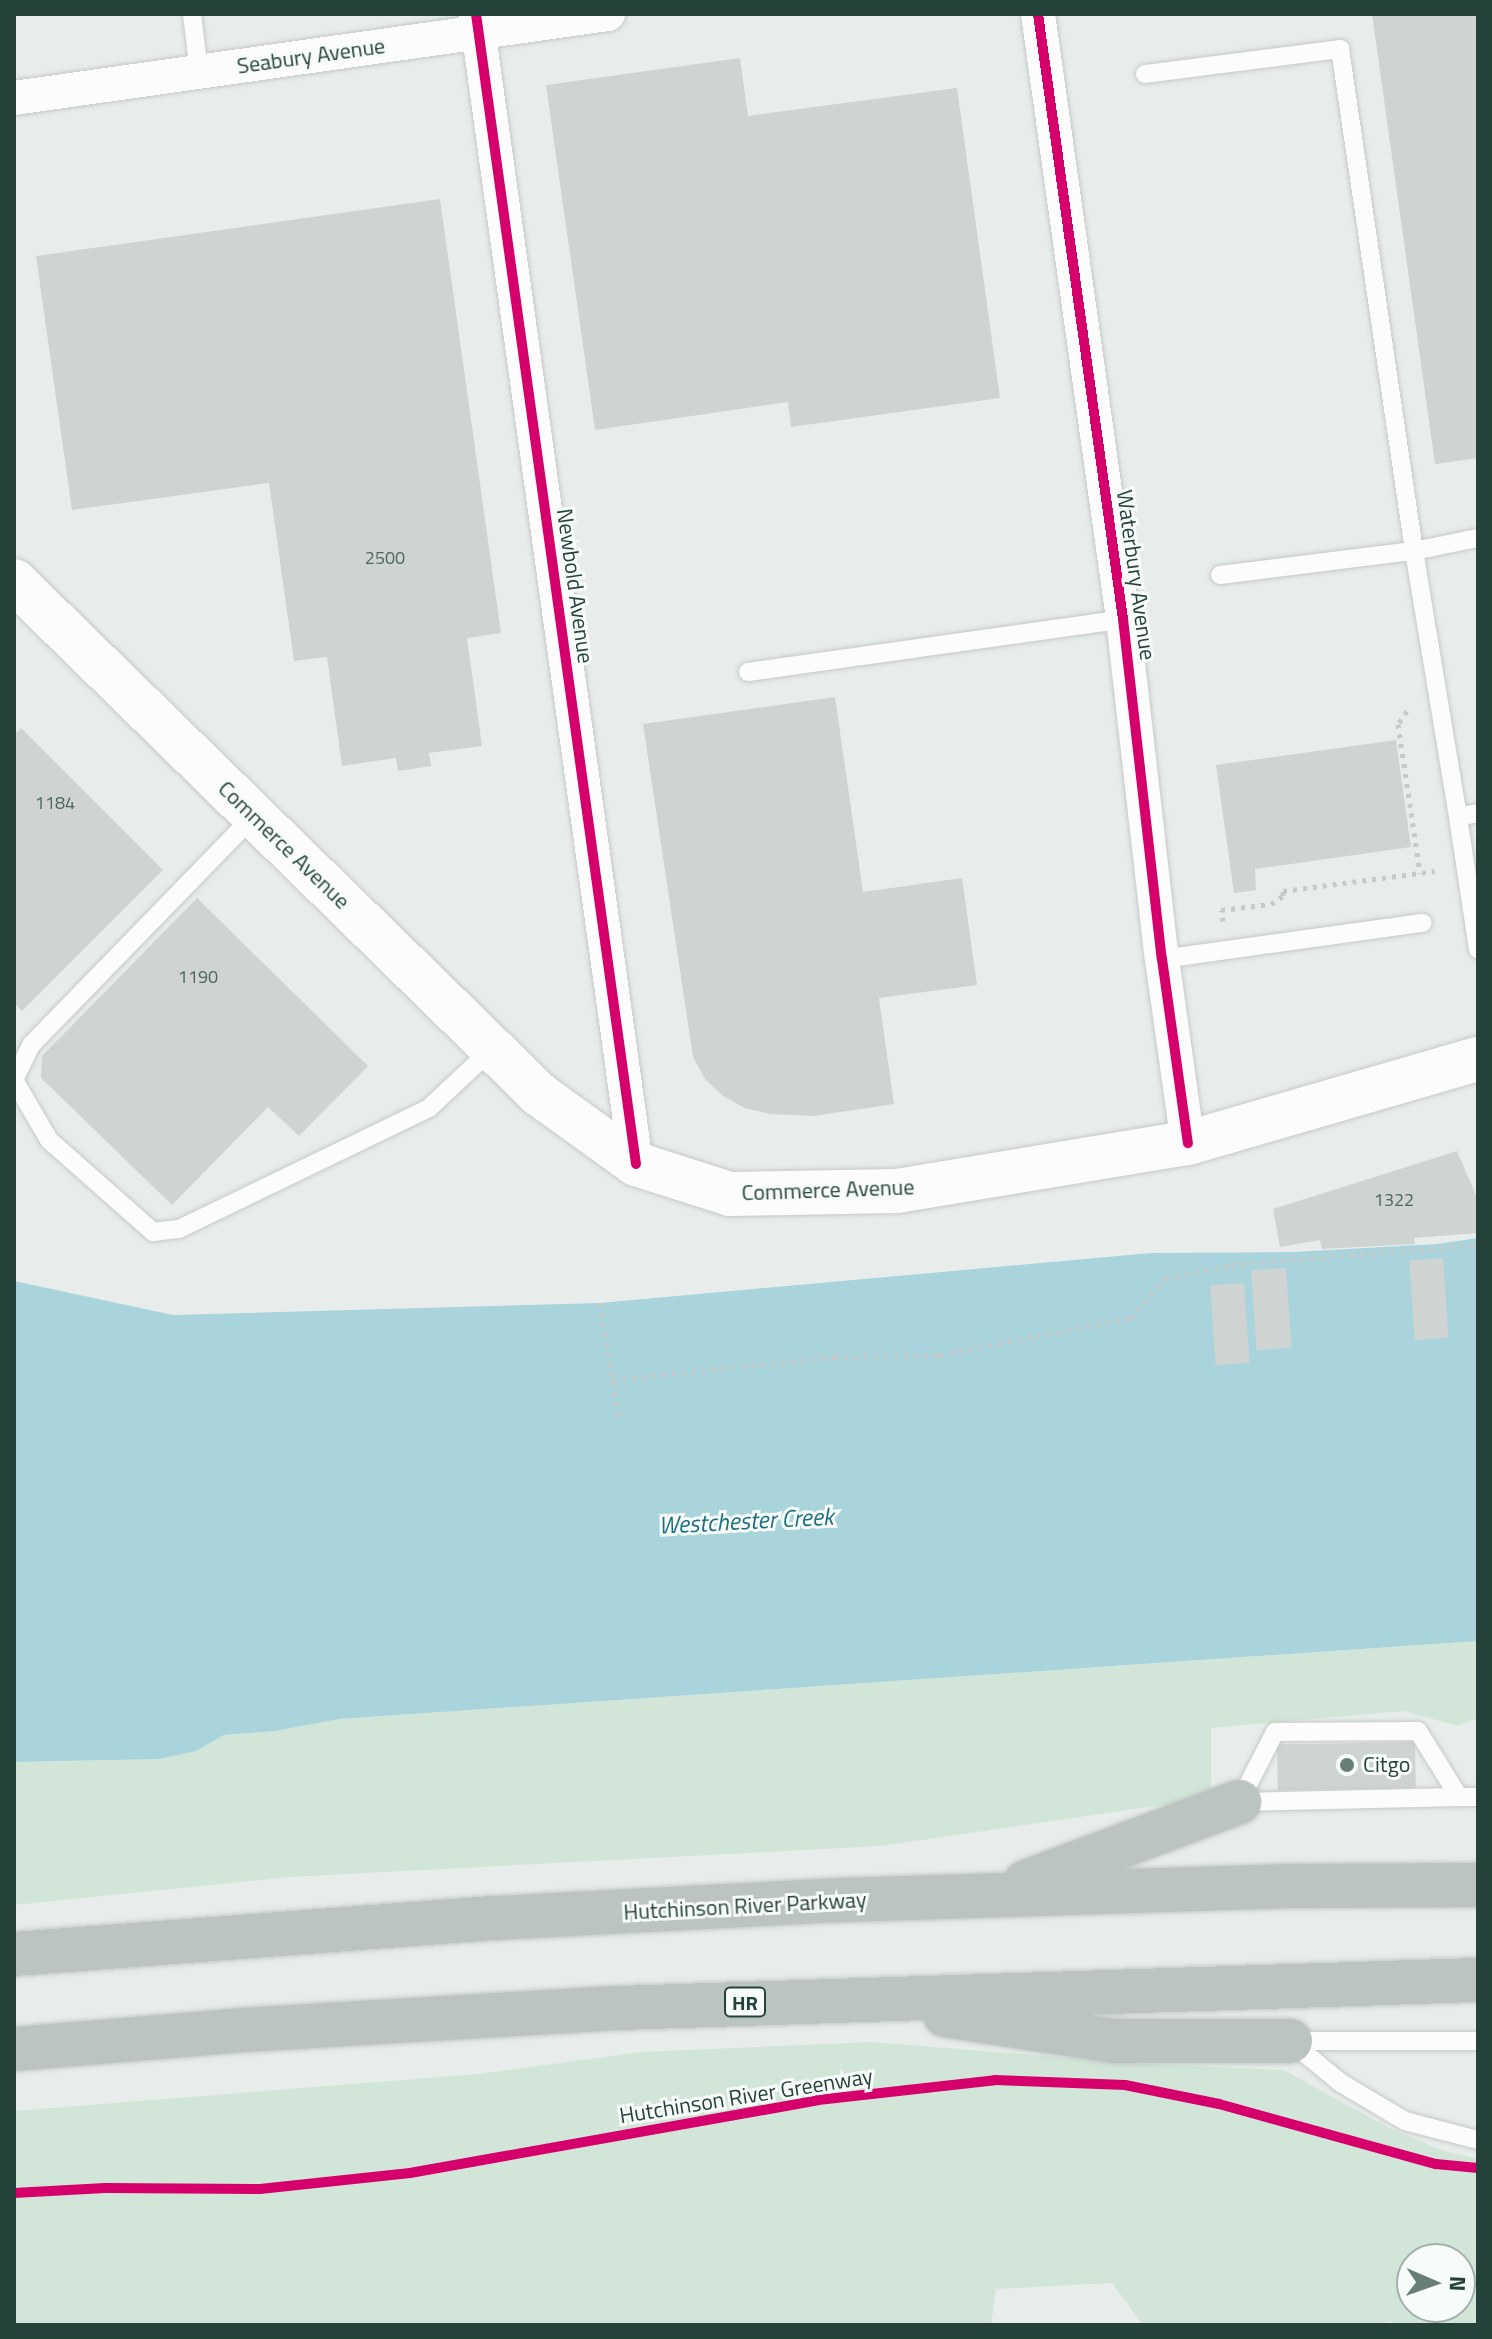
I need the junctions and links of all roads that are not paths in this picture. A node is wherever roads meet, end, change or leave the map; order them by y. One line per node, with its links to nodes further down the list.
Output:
1 (192, 14): 5 (lane)
2 (608, 14): 4 (street, Seabury Avenue)
3 (1038, 14): 12 (street, Waterbury Avenue)
4 (477, 23): 5 (street, Seabury Avenue); 24 (street, Newbold Avenue)
5 (199, 72): 7 (street, Seabury Avenue)
6 (1145, 74): 9 (lane)
7 (14, 98)
8 (1478, 538): 9 (lane)
9 (1414, 551): 10 (lane); 16 (lane)
10 (1220, 575)
11 (14, 581): 15 (main road, Commerce Avenue)
12 (1123, 619): 13 (lane); 19 (street, Waterbury Avenue)
13 (748, 672)
14 (1478, 813): 16 (lane)
15 (254, 816): 20 (main road, Commerce Avenue); 22 (lane)
16 (1458, 817): 18 (lane)
17 (1423, 923): 19 (lane)
18 (1478, 949)
19 (1162, 959): 23 (street, Waterbury Avenue)
20 (492, 1049): 22 (lane); 24 (main road, Commerce Avenue)
21 (1478, 1059): 23 (main road, Commerce Avenue)
22 (14, 1080)
23 (1188, 1143): 24 (main road, Commerce Avenue)
24 (636, 1164)
25 (1469, 1797): 26 (lane); 26 (lane)
26 (1239, 1802): 28 (highway)
27 (1478, 1885): 28 (highway, Hutchinson River Parkway)
28 (994, 1894): 29 (highway, Hutchinson River Parkway)
29 (14, 1954)
30 (1478, 1980): 31 (highway, HR)
31 (836, 1998): 32 (highway); 34 (highway, HR)
32 (1290, 2041): 33 (lane); 35 (lane)
33 (1478, 2041)
34 (20, 2050)
35 (1478, 2140)

